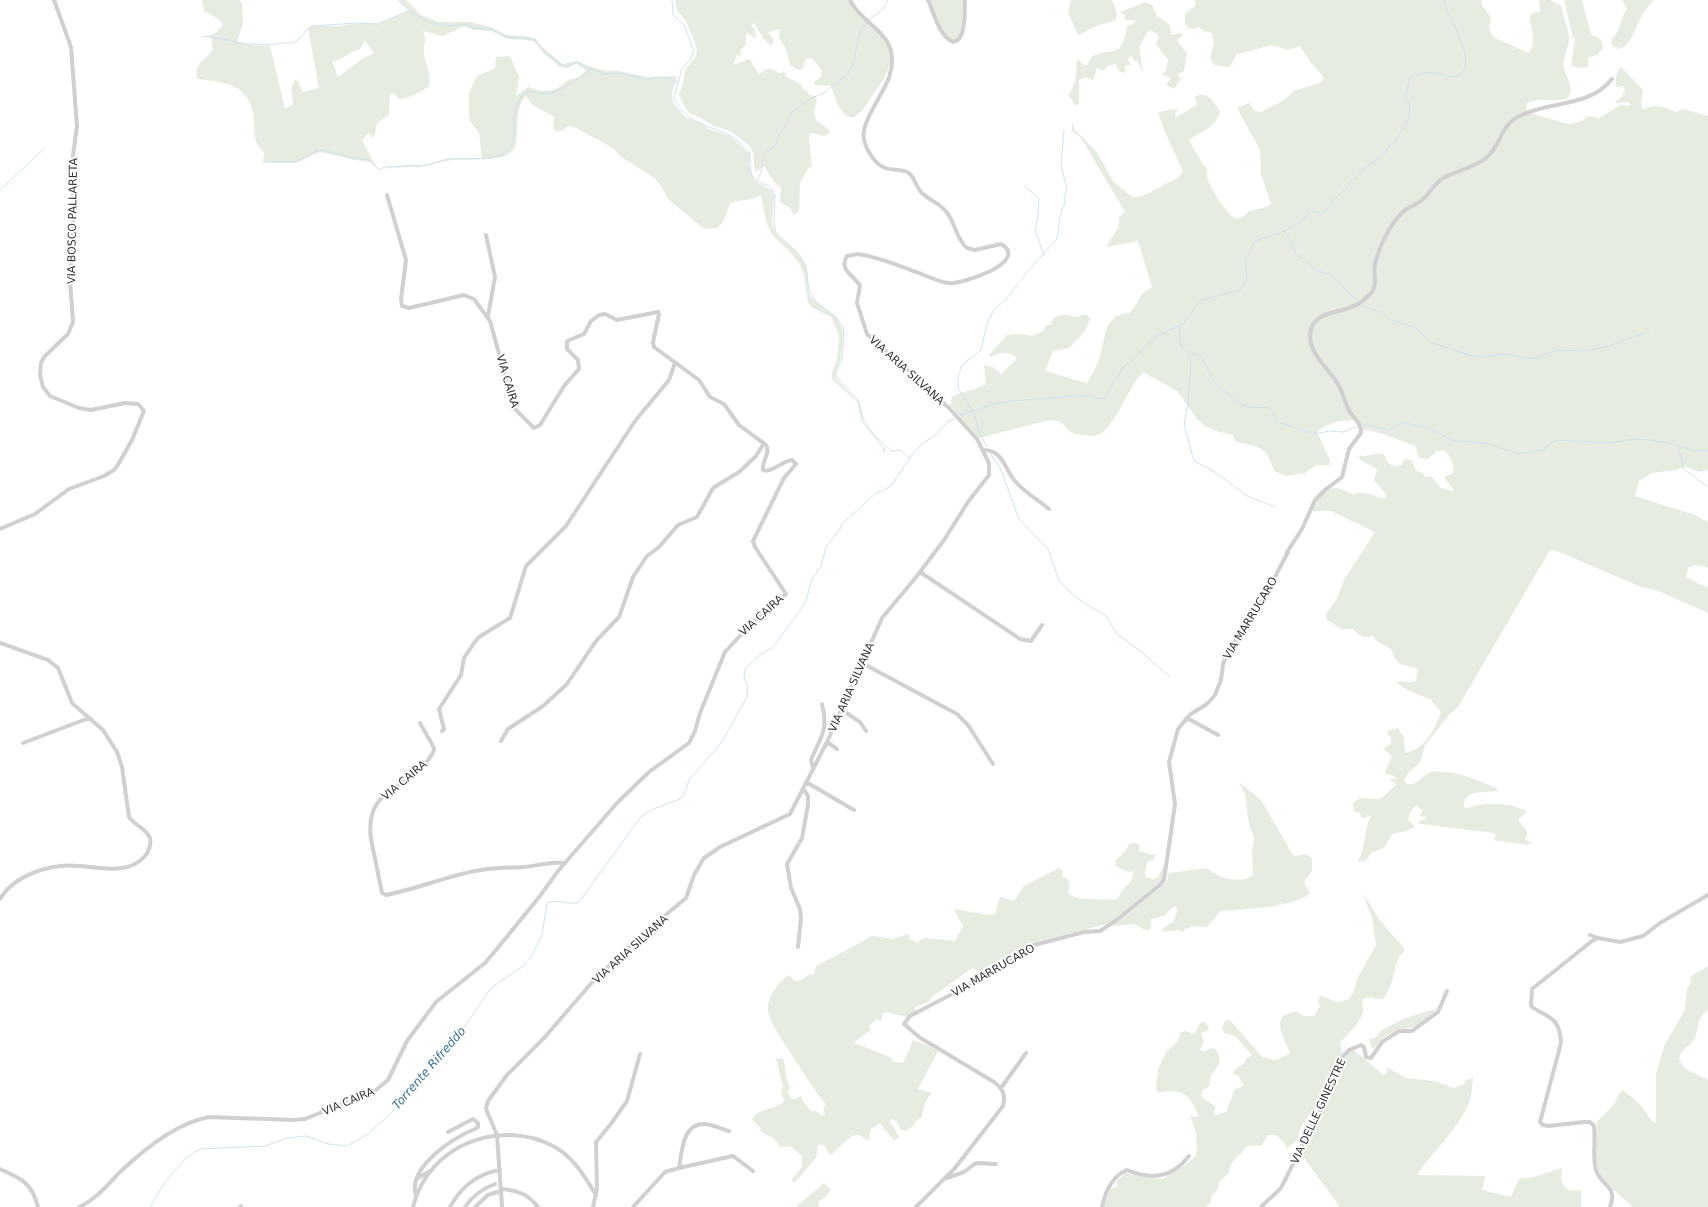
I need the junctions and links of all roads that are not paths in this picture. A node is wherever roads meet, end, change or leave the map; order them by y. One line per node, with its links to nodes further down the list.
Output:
1 (54, 0): 13 (street, VIA BOSCO PALLARETA)
2 (850, 0): 11 (street, VIA ARIA SILVANA)
3 (928, 0): 4 (street)
4 (965, 0)
5 (1612, 79): 15 (street, VIA MARRUCARO)
6 (387, 195): 8 (street, VIA CAIRA)
7 (486, 235): 8 (street, VIA CAIRA)
8 (488, 316): 9 (street, VIA CAIRA)
9 (675, 363): 10 (street, VIA CAIRA); 25 (street)
10 (764, 443): 28 (street); 37 (street, VIA CAIRA)
11 (984, 450): 12 (street, VIA ARIA SILVANA); 16 (street, VIA ARIA SILVANA)
12 (1049, 509)
13 (0, 529)
14 (1292, 550): 15 (street)
15 (1287, 552): 23 (street, VIA MARRUCARO)
16 (920, 572): 17 (street); 19 (street, VIA ARIA SILVANA)
17 (1042, 625)
18 (0, 643): 22 (street)
19 (862, 663): 21 (street, VIA ARIA SILVANA); 32 (street)
20 (822, 704): 33 (street, VIA ARIA SILVANA)
21 (842, 710): 26 (street); 29 (street, VIA ARIA SILVANA)
22 (89, 718): 30 (street); 39 (street)
23 (1187, 718): 27 (street); 46 (street, VIA MARRUCARO)
24 (420, 723): 37 (street, VIA CAIRA)
25 (442, 731)
26 (866, 731)
27 (1218, 735)
28 (501, 741)
29 (827, 742): 31 (street); 33 (street, VIA ARIA SILVANA)
30 (23, 743)
31 (837, 748)
32 (993, 764)
33 (813, 768): 34 (street, VIA ARIA SILVANA)
34 (806, 782): 35 (street, VIA ARIA SILVANA); 36 (street)
35 (803, 788): 42 (street); 49 (street, VIA ARIA SILVANA)
36 (854, 810)
37 (564, 864): 64 (street, VIA CAIRA)
38 (1708, 895): 41 (street)
39 (0, 899)
40 (1590, 935): 41 (street)
41 (1598, 938): 76 (street)
42 (798, 947)
43 (1446, 991): 75 (street, VIA DELLE GINESTRE)
44 (1026, 1053): 46 (street)
45 (640, 1054): 61 (street)
46 (1001, 1088): 57 (street)
47 (728, 1131): 52 (street)
48 (448, 1132): 58 (street)
49 (497, 1135): 54 (street); 55 (street); 61 (street)
50 (1189, 1156): 74 (street)
51 (996, 1164): 57 (street)
52 (679, 1168): 56 (street); 72 (street)
53 (0, 1169): 63 (street)
54 (432, 1170): 58 (street); 62 (street)
55 (500, 1171): 60 (street); 66 (street)
56 (753, 1171)
57 (945, 1178): 73 (street)
58 (416, 1179): 62 (street)
59 (495, 1184): 67 (street)
60 (501, 1190): 68 (street); 69 (street); 70 (street)
61 (596, 1195): 71 (street)
62 (416, 1196): 65 (street)
63 (38, 1207)
64 (79, 1207)
65 (413, 1207)
66 (452, 1207)
67 (466, 1207)
68 (475, 1207)
69 (502, 1207)
70 (538, 1207)
71 (593, 1207)
72 (633, 1207)
73 (916, 1207)
74 (1102, 1207)
75 (1261, 1207)
76 (1610, 1207)

